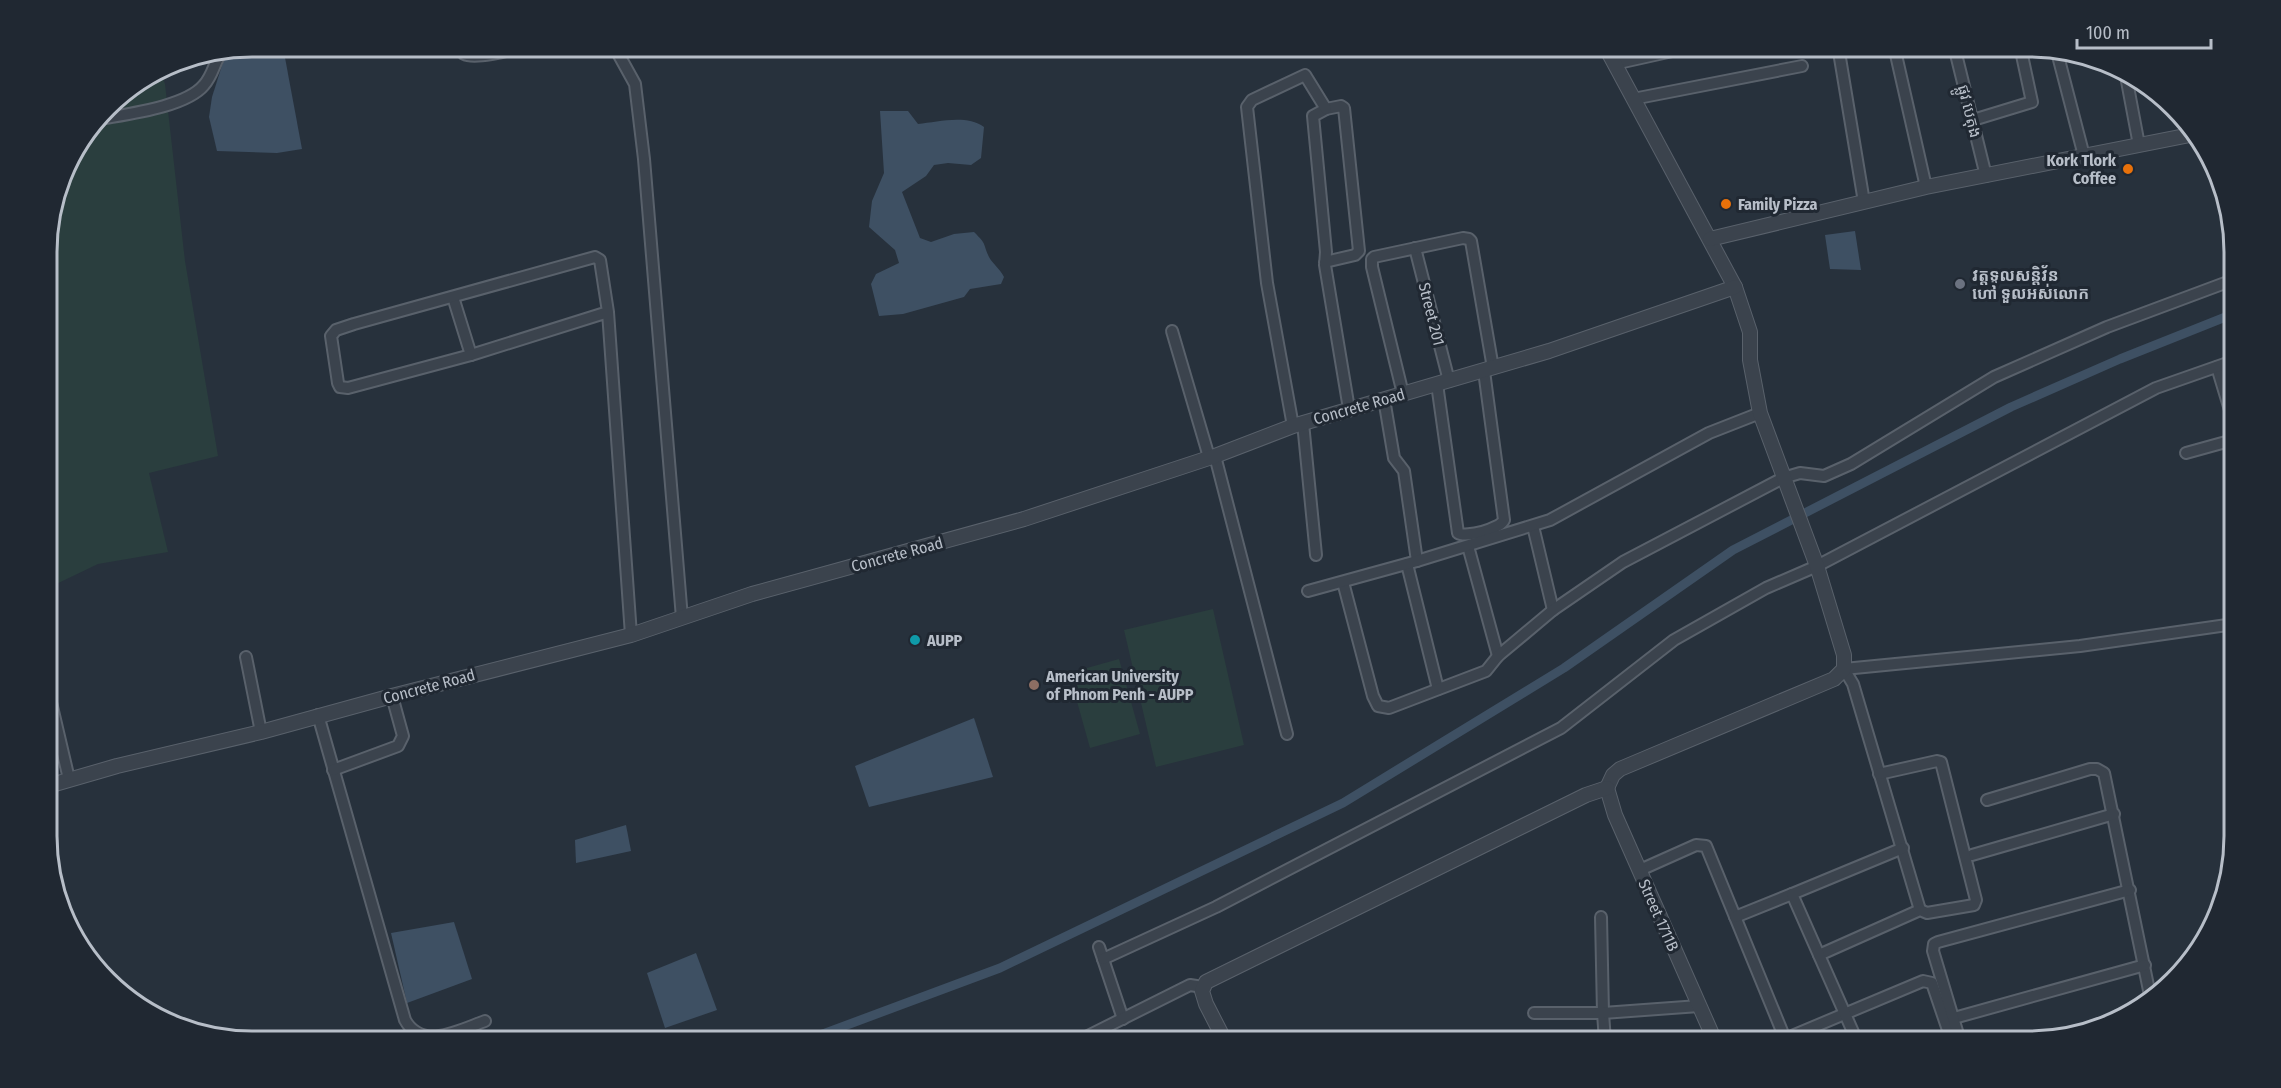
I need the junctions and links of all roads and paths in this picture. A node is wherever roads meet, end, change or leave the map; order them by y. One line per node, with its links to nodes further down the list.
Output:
1 (620, 57): 54 (street)
2 (1610, 57): 10 (street)
3 (1646, 57): 10 (street)
4 (1840, 57): 22 (street)
5 (1896, 57): 21 (street)
6 (1957, 57): 16 (street, ផ្លូវ បេតុង)
7 (2022, 57): 16 (street)
8 (218, 60): 15 (street)
9 (2059, 60): 19 (street)
10 (1614, 64): 13 (street)
11 (1802, 66): 13 (street)
12 (2127, 83): 18 (street)
13 (1633, 99): 23 (street)
14 (1326, 109): 25 (street); 25 (street); 41 (street)
15 (112, 116)
16 (1973, 120): 20 (street, ផ្លូវ បេតុង)
17 (2186, 136): 18 (street)
18 (2139, 145): 19 (street)
19 (2084, 156): 20 (street)
20 (1986, 176): 21 (street)
21 (1926, 187): 22 (street)
22 (1864, 202): 23 (street)
23 (1710, 239): 27 (street)
24 (1415, 248): 34 (street); 35 (street, Street 201); 37 (street)
25 (1325, 262): 39 (street)
26 (2224, 283): 45 (street)
27 (1735, 287): 34 (street, Concrete Road); 40 (street)
28 (453, 297): 29 (street); 31 (street); 31 (street)
29 (608, 312): 31 (street); 56 (street)
30 (1172, 331): 44 (street)
31 (471, 354)
32 (2224, 364): 33 (street)
33 (2217, 367): 36 (street); 50 (street)
34 (1489, 369): 35 (street, Concrete Road); 35 (street, Street 201)
35 (1443, 382): 37 (street, Concrete Road)
36 (2224, 390)
37 (1403, 394): 38 (street, Concrete Road)
38 (1384, 399): 39 (street, Concrete Road); 49 (street)
39 (1349, 409): 41 (street, Concrete Road)
40 (1760, 413): 45 (street); 46 (street)
41 (1298, 424): 44 (street, Concrete Road); 48 (street)
42 (2224, 442): 43 (street)
43 (2186, 453)
44 (1212, 457): 54 (street, Concrete Road); 65 (street)
45 (1784, 481): 50 (street); 53 (street)
46 (1533, 526): 47 (street); 53 (street)
47 (1468, 546): 49 (street); 57 (street)
48 (1316, 555)
49 (1412, 562): 51 (street); 60 (street)
50 (1815, 562): 59 (street); 83 (street)
51 (1343, 582): 52 (street); 60 (street)
52 (1308, 591)
53 (1553, 610): 57 (street)
54 (682, 618): 56 (street, Concrete Road)
55 (2224, 625): 59 (street)
56 (631, 635): 61 (street, Concrete Road)
57 (1498, 656): 60 (street)
58 (246, 657): 64 (street)
59 (1844, 669): 67 (street); 70 (street)
60 (1438, 689)
61 (392, 696): 62 (street, Concrete Road); 66 (street)
62 (318, 716): 64 (street, Concrete Road); 66 (street)
63 (57, 728): 68 (street)
64 (261, 732): 68 (street, Concrete Road)
65 (1287, 734)
66 (333, 770): 94 (street)
67 (1879, 774): 73 (street); 78 (street)
68 (69, 779): 69 (street, Concrete Road)
69 (57, 783)
70 (1606, 788): 75 (street, Street 1711B); 85 (street)
71 (1987, 800): 72 (street)
72 (2114, 814): 74 (street); 76 (street)
73 (1903, 848): 77 (street); 78 (street)
74 (1972, 855)
75 (1640, 870): 80 (street); 87 (street, Street 1711B)
76 (2130, 890): 84 (street); 91 (street)
77 (1792, 894): 80 (street); 82 (street)
78 (1920, 910): 82 (street)
79 (1600, 917): 89 (street)
80 (1735, 917): 100 (street)
81 (1099, 947): 83 (street)
82 (1819, 955): 90 (street)
83 (1103, 958): 92 (street)
84 (2145, 965): 86 (street); 91 (street)
85 (1203, 987): 92 (street); 97 (street)
86 (2149, 989)
87 (1700, 1006): 89 (street); 99 (street, Street 1711B)
88 (1534, 1013): 89 (street)
89 (1603, 1013): 98 (street)
90 (1845, 1015): 101 (street); 102 (street); 103 (street)
91 (1954, 1018): 104 (street)
92 (1123, 1019): 96 (street)
93 (485, 1022): 95 (street)
94 (416, 1031)
95 (455, 1031)
96 (1098, 1031)
97 (1220, 1031)
98 (1604, 1031)
99 (1711, 1031)
100 (1780, 1031)
101 (1806, 1031)
102 (1852, 1031)
103 (1948, 1031)
104 (1957, 1031)

